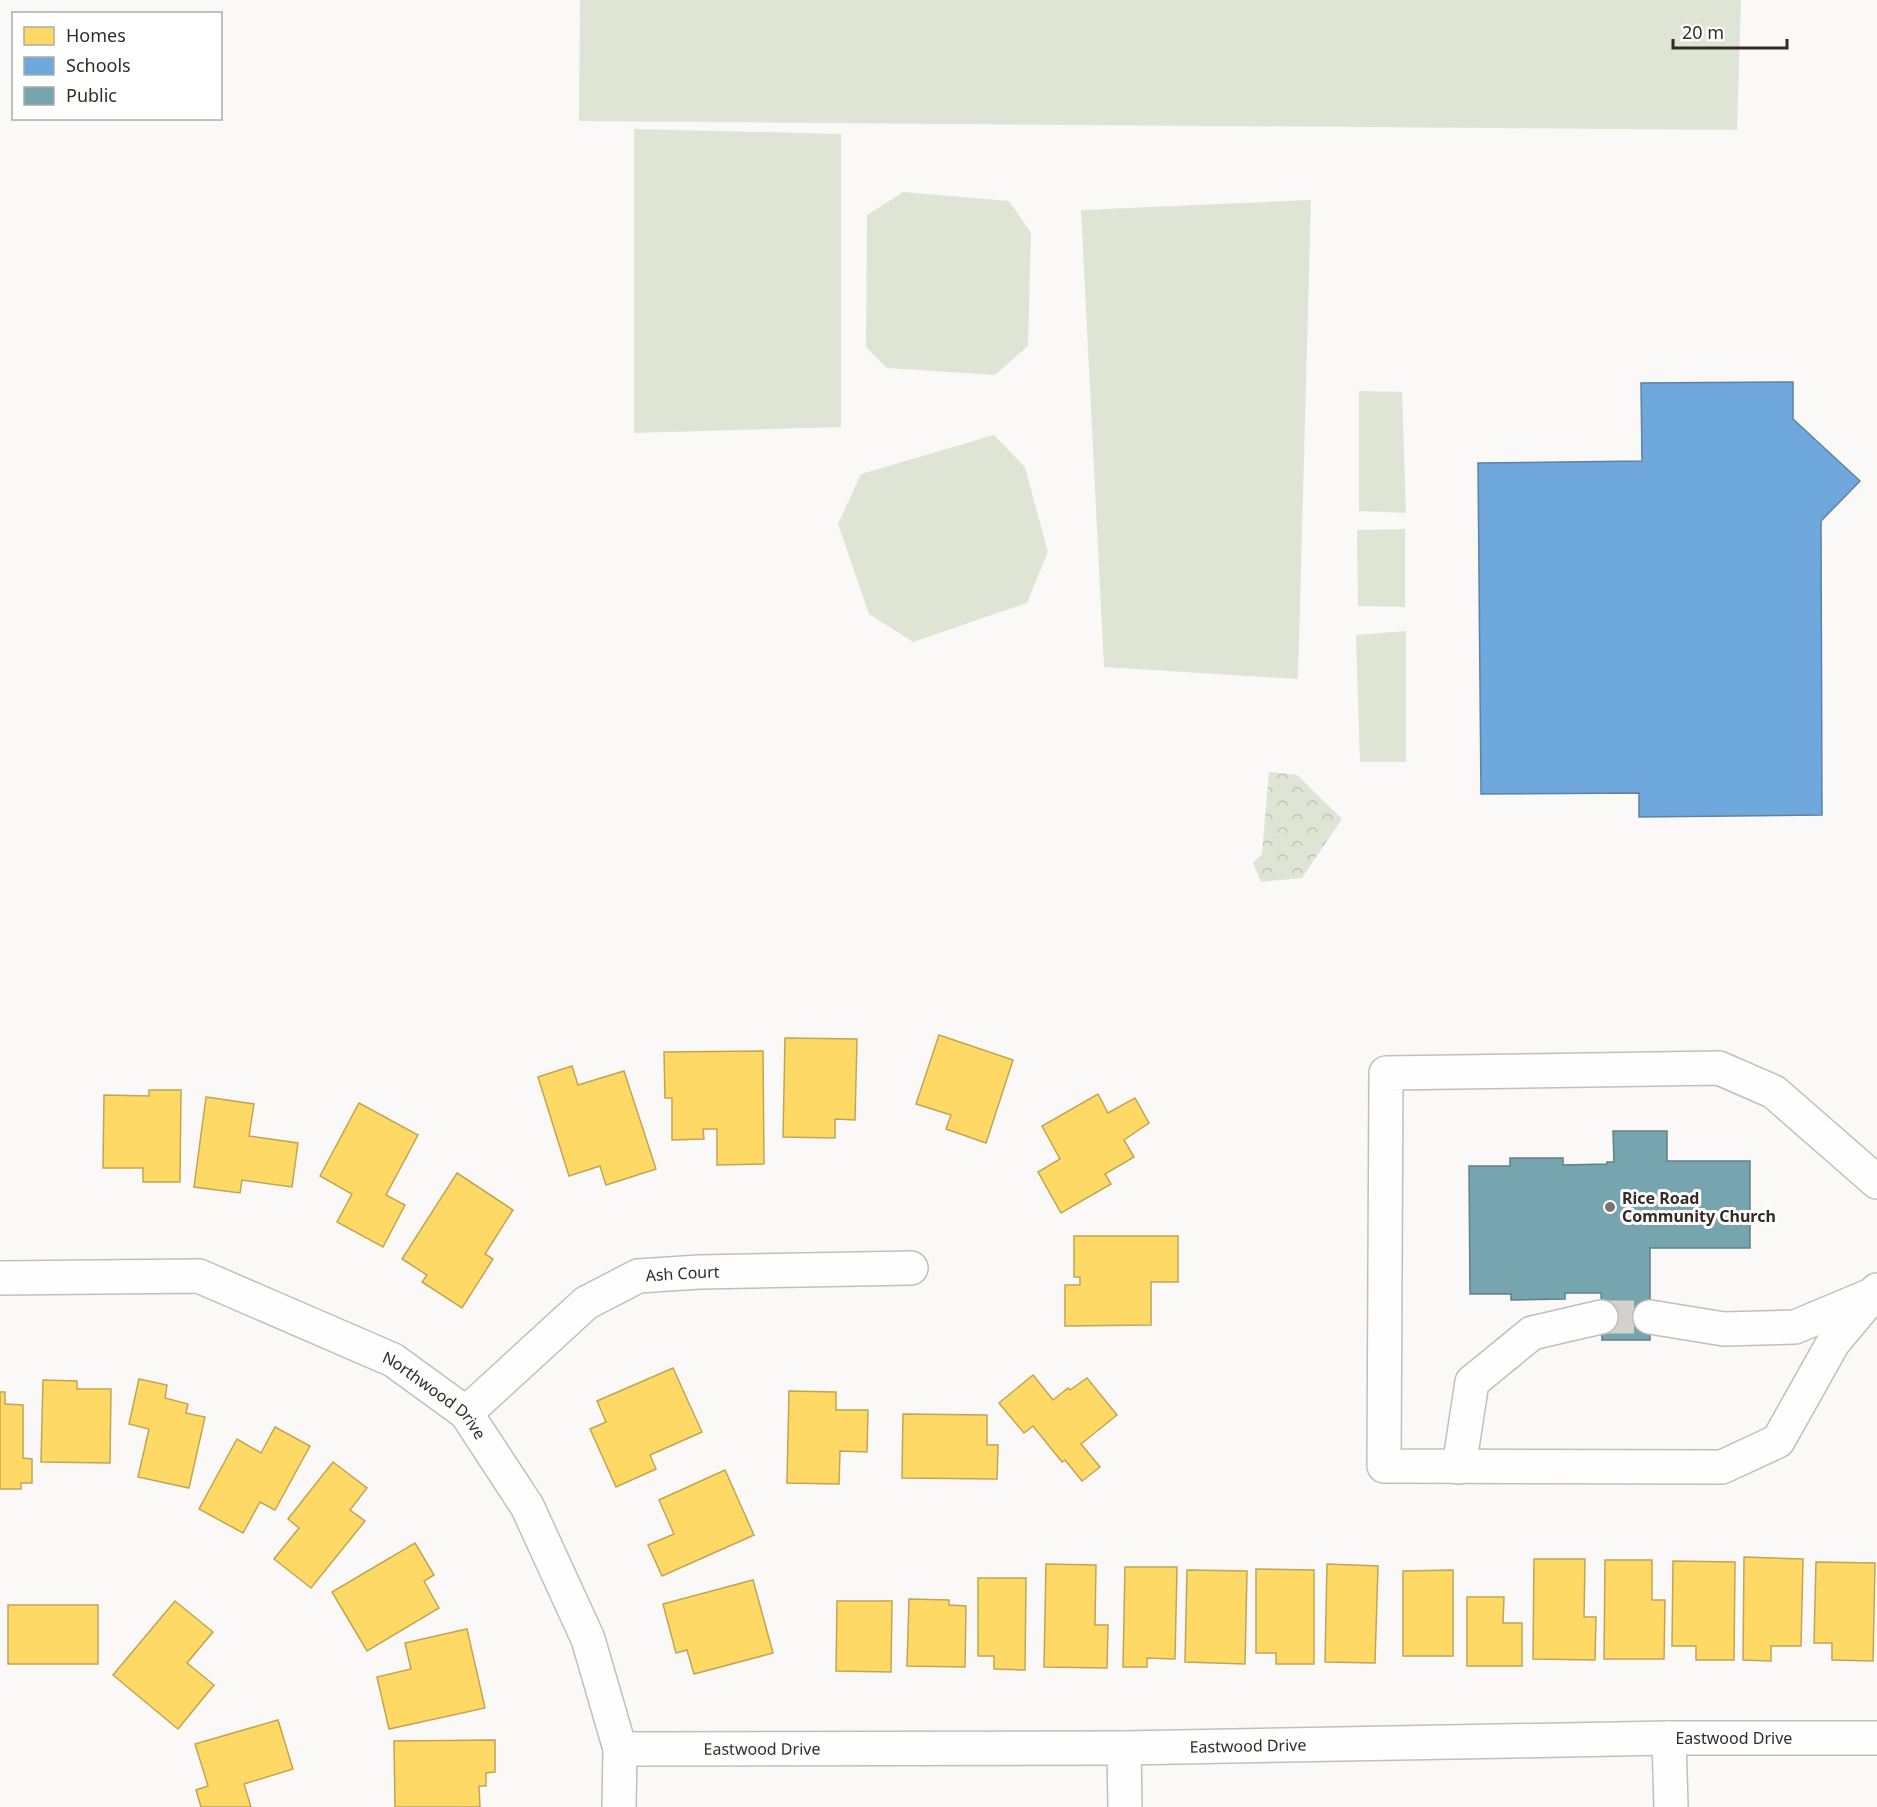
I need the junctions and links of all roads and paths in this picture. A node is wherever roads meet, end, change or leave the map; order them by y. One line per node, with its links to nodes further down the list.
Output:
1 (1877, 1182): 8 (street)
2 (911, 1268): 7 (street, Ash Court)
3 (0, 1278): 7 (street, Northwood Drive)
4 (1876, 1292): 6 (street); 8 (street)
5 (1601, 1317): 8 (street)
6 (1650, 1317)
7 (466, 1413): 12 (street, Northwood Drive)
8 (1459, 1467)
9 (1669, 1738): 10 (street, Eastwood Drive); 11 (street, Eastwood Drive); 15 (street)
10 (1877, 1738)
11 (1124, 1748): 12 (street, Eastwood Drive); 14 (street)
12 (620, 1749): 13 (street, Northwood Drive)
13 (619, 1807)
14 (1125, 1807)
15 (1671, 1807)

